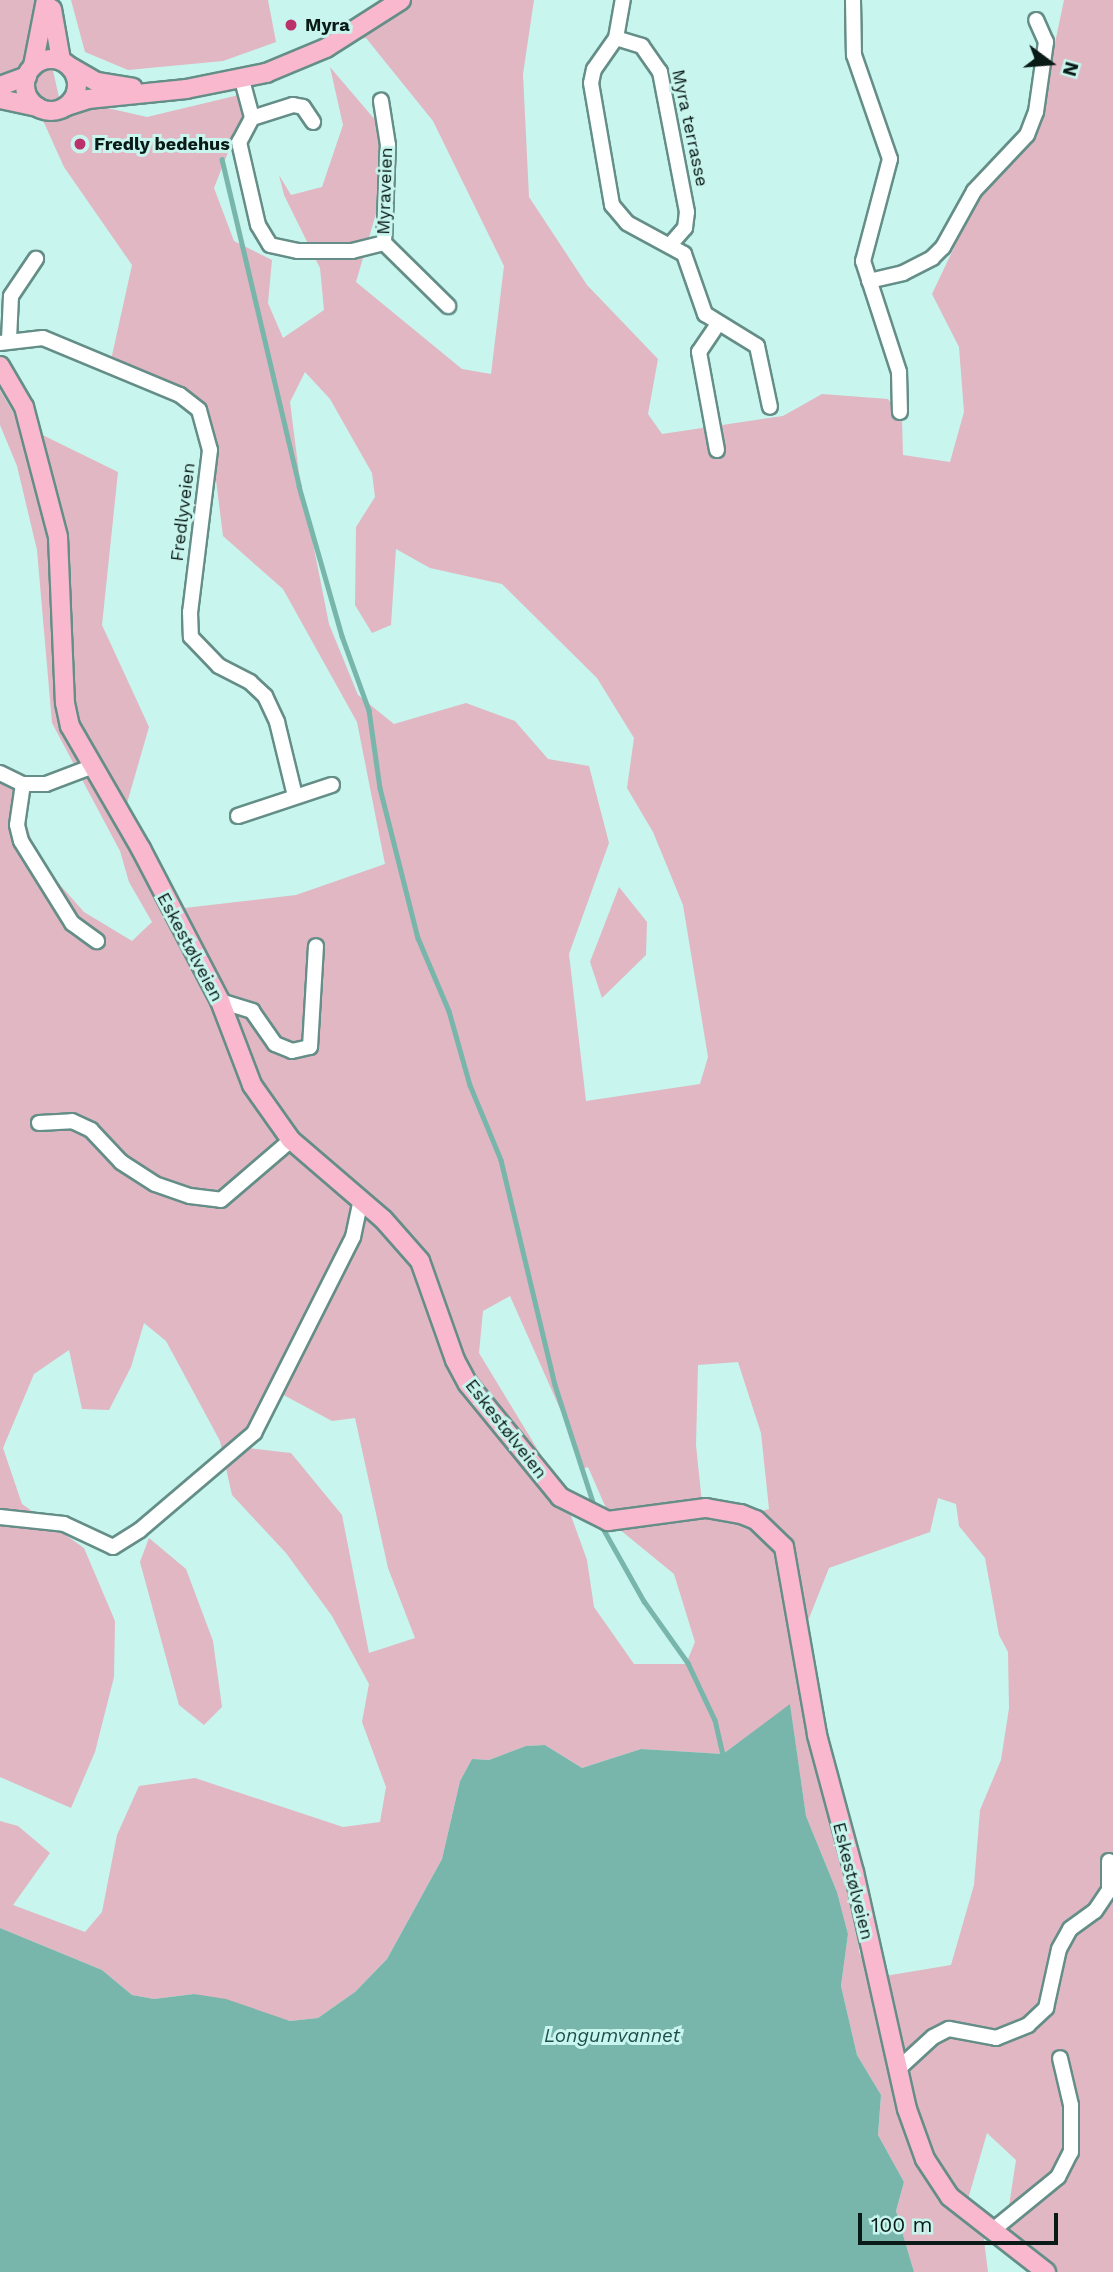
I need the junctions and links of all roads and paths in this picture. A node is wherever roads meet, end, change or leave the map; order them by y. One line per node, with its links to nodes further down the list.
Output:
1 (46, 0): 9 (main road)
2 (52, 0): 8 (main road)
3 (401, 0): 10 (main road)
4 (623, 0): 7 (street)
5 (853, 0): 22 (street)
6 (1036, 20): 22 (street)
7 (616, 38): 20 (street, Myra terrasse); 20 (street)
8 (65, 63): 9 (main road); 12 (main road); 15 (main road)
9 (30, 71): 11 (main road); 16 (main road)
10 (242, 80): 12 (main road); 17 (street)
11 (0, 86)
12 (150, 91): 15 (main road)
13 (0, 99): 16 (main road)
14 (382, 101): 19 (street, Myraveien)
15 (67, 106): 16 (main road)
16 (37, 107)
17 (252, 118): 18 (street); 19 (street, Myraveien)
18 (313, 122)
19 (384, 243): 23 (street)
20 (670, 245): 24 (street)
21 (36, 259): 25 (street)
22 (869, 281): 28 (street)
23 (448, 306)
24 (718, 324): 27 (street); 29 (street)
25 (4, 341): 34 (street, Fredlyveien)
26 (0, 366): 30 (main road, Eskestølveien)
27 (770, 407)
28 (900, 412)
29 (717, 450)
30 (91, 767): 32 (street); 38 (main road, Eskestølveien)
31 (0, 773): 32 (street)
32 (23, 784): 36 (street)
33 (332, 785): 34 (street)
34 (295, 796): 35 (street)
35 (238, 816)
36 (97, 942)
37 (316, 946): 38 (street)
38 (220, 1001): 40 (main road, Eskestølveien)
39 (39, 1123): 40 (street)
40 (291, 1140): 41 (main road, Eskestølveien)
41 (361, 1200): 42 (street); 45 (main road, Eskestølveien)
42 (0, 1517)
43 (1109, 1861): 45 (street)
44 (1060, 2058): 46 (street)
45 (897, 2070): 46 (main road, Eskestølveien)
46 (993, 2230): 47 (main road, Eskestølveien)
47 (1046, 2272)

